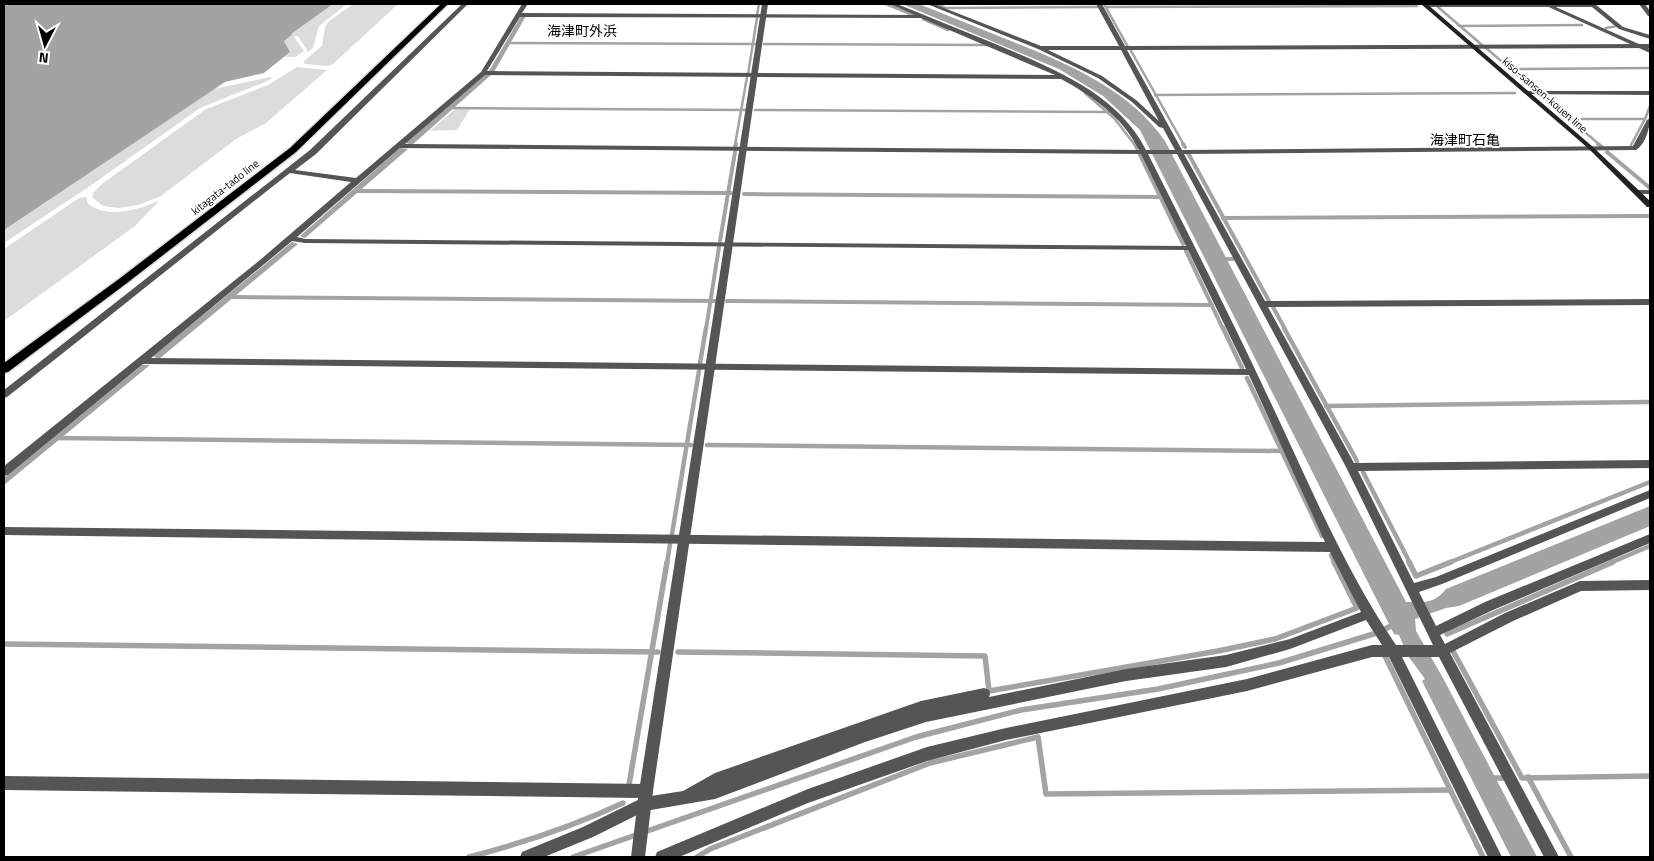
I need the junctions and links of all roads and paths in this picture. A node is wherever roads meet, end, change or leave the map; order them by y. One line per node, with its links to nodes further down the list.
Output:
1 (445, 4): 47 (main road, kitagata-tado line)
2 (465, 4): 35 (street)
3 (525, 4): 12 (street)
4 (766, 4): 14 (street)
5 (893, 4): 15 (street)
6 (930, 4): 20 (street)
7 (1099, 4): 21 (street)
8 (1547, 4): 9 (street); 11 (street); 18 (street)
9 (1593, 4): 16 (street)
10 (1642, 4): 13 (street)
11 (1425, 5): 17 (main road, kiso-sansen-kouen line)
12 (518, 15): 14 (street); 23 (street)
13 (1650, 15)
14 (764, 16): 15 (street); 24 (street)
15 (925, 18): 25 (street)
16 (1650, 37)
17 (1473, 46): 18 (street); 21 (street); 26 (main road, kiso-sansen-kouen line)
18 (1639, 46): 19 (street); 22 (street)
19 (1650, 46)
20 (1040, 48): 21 (street); 29 (street)
21 (1123, 48): 29 (street)
22 (1650, 51)
23 (483, 73): 24 (street); 30 (street)
24 (755, 75): 25 (street); 32 (street)
25 (1063, 77): 34 (street)
26 (1527, 93): 27 (street); 31 (main road, kiso-sansen-kouen line)
27 (1650, 93)
28 (1650, 120): 31 (street)
29 (1167, 131): 33 (street)
30 (399, 146): 32 (street); 36 (street)
31 (1591, 148): 33 (street); 37 (main road, kiso-sansen-kouen line)
32 (744, 149): 34 (street); 41 (street)
33 (1177, 151): 34 (street); 44 (street)
34 (1146, 152): 42 (street)
35 (288, 171): 36 (street); 49 (street)
36 (358, 181): 40 (street)
37 (1638, 192): 38 (street); 39 (main road, kiso-sansen-kouen line)
38 (1650, 192)
39 (1650, 205)
40 (290, 238): 41 (street); 45 (street)
41 (729, 244): 42 (street); 46 (street)
42 (1191, 248): 48 (street)
43 (1650, 302): 44 (street)
44 (1262, 304): 51 (street)
45 (140, 361): 46 (street); 52 (street)
46 (710, 367): 48 (street); 56 (street)
47 (4, 369)
48 (1252, 372): 57 (street)
49 (4, 395)
50 (1650, 464): 51 (street)
51 (1351, 467): 59 (street)
52 (4, 472)
53 (1650, 494): 59 (street)
54 (4, 531): 56 (street)
55 (1650, 538): 61 (street)
56 (684, 539): 57 (street); 67 (street)
57 (1333, 547): 60 (street)
58 (1650, 585): 63 (street)
59 (1414, 593): 61 (street)
60 (1371, 618): 62 (street); 66 (street)
61 (1432, 630): 63 (street)
62 (1393, 648): 63 (street); 70 (street); 71 (street)
63 (1437, 651): 72 (street)
64 (984, 694): 66 (street)
65 (4, 783): 67 (street)
66 (678, 798): 67 (street)
67 (645, 802): 68 (street); 69 (street)
68 (527, 857)
69 (638, 857)
70 (662, 857)
71 (1495, 857)
72 (1552, 857)

